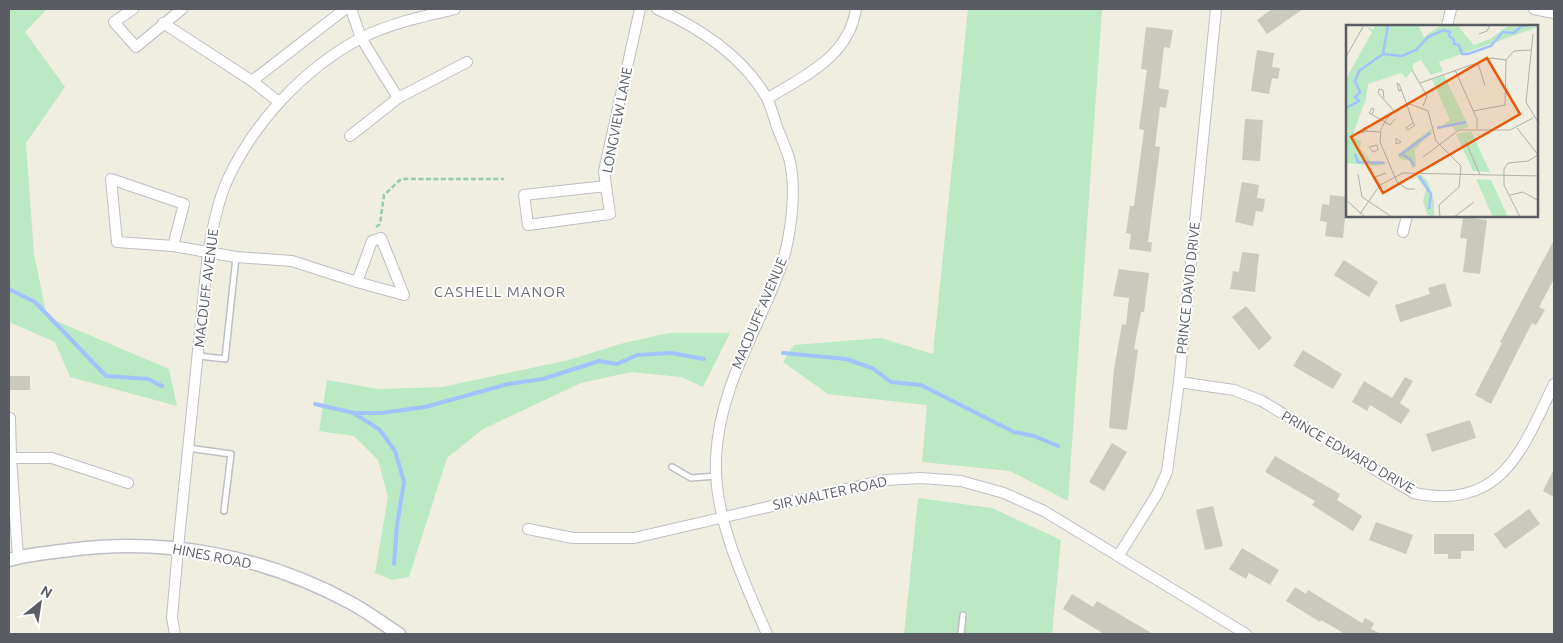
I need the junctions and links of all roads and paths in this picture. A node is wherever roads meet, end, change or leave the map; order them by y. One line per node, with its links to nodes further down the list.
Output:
1 (133, 9): 13 (street)
2 (182, 9): 13 (street)
3 (345, 9): 17 (street)
4 (351, 9): 15 (street)
5 (455, 9): 15 (street, MACDUFF AVENUE)
6 (640, 9): 23 (street, LONGVIEW LANE)
7 (657, 9): 19 (street, MACDUFF AVENUE)
8 (856, 9): 19 (street)
9 (1216, 9): 32 (street, PRINCE DAVID DRIVE)
10 (1451, 9): 14 (street)
11 (1534, 9): 12 (street)
12 (1554, 13)
13 (163, 23): 17 (street)
14 (1448, 25)
15 (362, 38): 18 (street); 20 (street, MACDUFF AVENUE)
16 (467, 62): 18 (street)
17 (252, 81): 20 (street)
18 (398, 98): 21 (street)
19 (767, 99): 38 (street, MACDUFF AVENUE)
20 (279, 102): 28 (street, MACDUFF AVENUE)
21 (350, 136)
22 (504, 180): 25 (path)
23 (606, 186): 23 (street, LONGVIEW LANE)
24 (1406, 218): 26 (street)
25 (370, 229)
26 (1403, 232)
27 (173, 246): 27 (street); 28 (street)
28 (208, 253): 29 (street); 31 (street, MACDUFF AVENUE)
29 (236, 257): 30 (street); 31 (lane)
30 (356, 282): 30 (street)
31 (198, 356): 35 (street, MACDUFF AVENUE)
32 (1179, 382): 33 (street, PRINCE EDWARD DRIVE); 44 (street, PRINCE DAVID DRIVE)
33 (1554, 384)
34 (10, 418): 36 (street)
35 (188, 448): 40 (lane); 43 (street, MACDUFF AVENUE)
36 (11, 458): 39 (street); 45 (street)
37 (672, 467): 38 (lane)
38 (717, 476): 41 (street, MACDUFF AVENUE)
39 (128, 483)
40 (224, 510)
41 (722, 516): 42 (street, SIR WALTER ROAD); 44 (street, SIR WALTER ROAD); 49 (street, MACDUFF AVENUE)
42 (528, 528)
43 (178, 548): 45 (street, HINES ROAD); 47 (street, MACDUFF AVENUE); 48 (street, HINES ROAD)
44 (1119, 555): 51 (street, SIR WALTER ROAD)
45 (13, 558)
46 (963, 615): 50 (lane)
47 (175, 634)
48 (399, 634)
49 (767, 634)
50 (961, 634)
51 (1246, 634)

